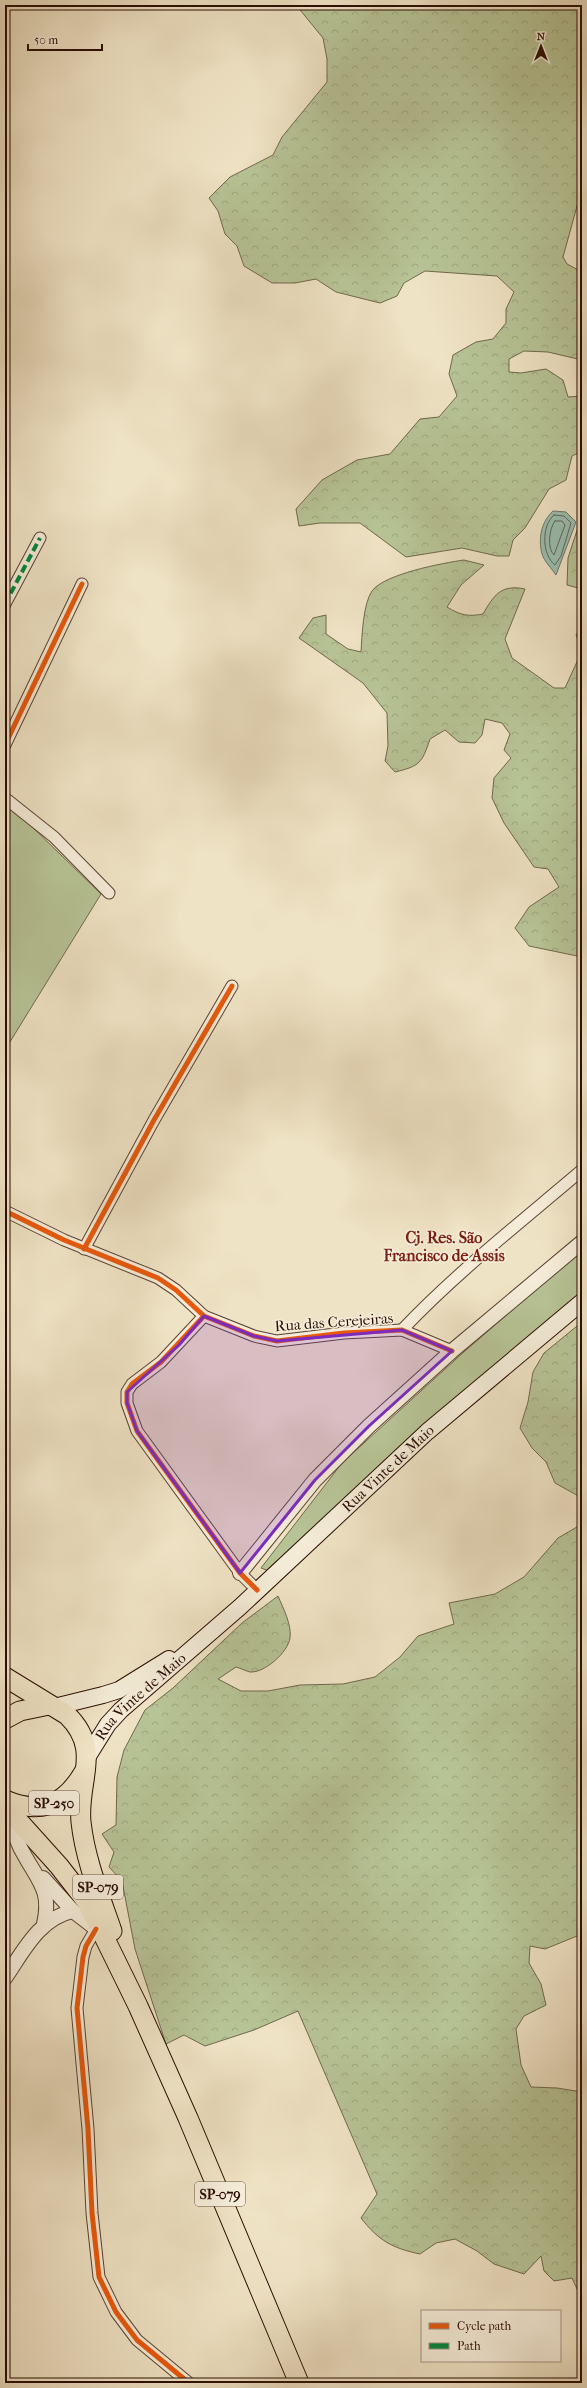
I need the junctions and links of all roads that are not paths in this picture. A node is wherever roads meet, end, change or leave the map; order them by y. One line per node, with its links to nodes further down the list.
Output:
1 (40, 538): 3 (street)
2 (82, 584): 4 (street)
3 (5, 604)
4 (5, 745)
5 (5, 798): 6 (street)
6 (109, 892)
7 (232, 986): 11 (street)
8 (582, 1170): 14 (street)
9 (5, 1211): 11 (street, Rua das Cerejeiras)
10 (582, 1242): 15 (street)
11 (84, 1249): 13 (street, Rua das Cerejeiras)
12 (582, 1302): 17 (main road, Rua Vinte de Maio / SP-250)
13 (204, 1316): 14 (street, Rua das Cerejeiras); 16 (street)
14 (402, 1330): 15 (street, Rua das Cerejeiras)
15 (452, 1351): 16 (street)
16 (240, 1573): 17 (street)
17 (257, 1590): 18 (main road, Rua Vinte de Maio / SP-250)
18 (200, 1642): 20 (main road, Rua Vinte de Maio / SP-250); 22 (main road, Rua Vinte de Maio / SP-250)
19 (5, 1677): 20 (highway, SP-079)
20 (51, 1706): 21 (highway, SP-250); 22 (highway, SP-079)
21 (5, 1719)
22 (88, 1760): 23 (highway, SP-250); 29 (highway, SP-079)
23 (6, 1806): 24 (street); 27 (highway, SP-079)
24 (26, 1858): 25 (street); 26 (street)
25 (73, 1911): 26 (street); 27 (street)
26 (44, 1924): 28 (street)
27 (99, 1931): 29 (highway, SP-079); 30 (street)
28 (5, 1978)
29 (138, 2006): 31 (highway, SP-079)
30 (189, 2383)
31 (299, 2383)

